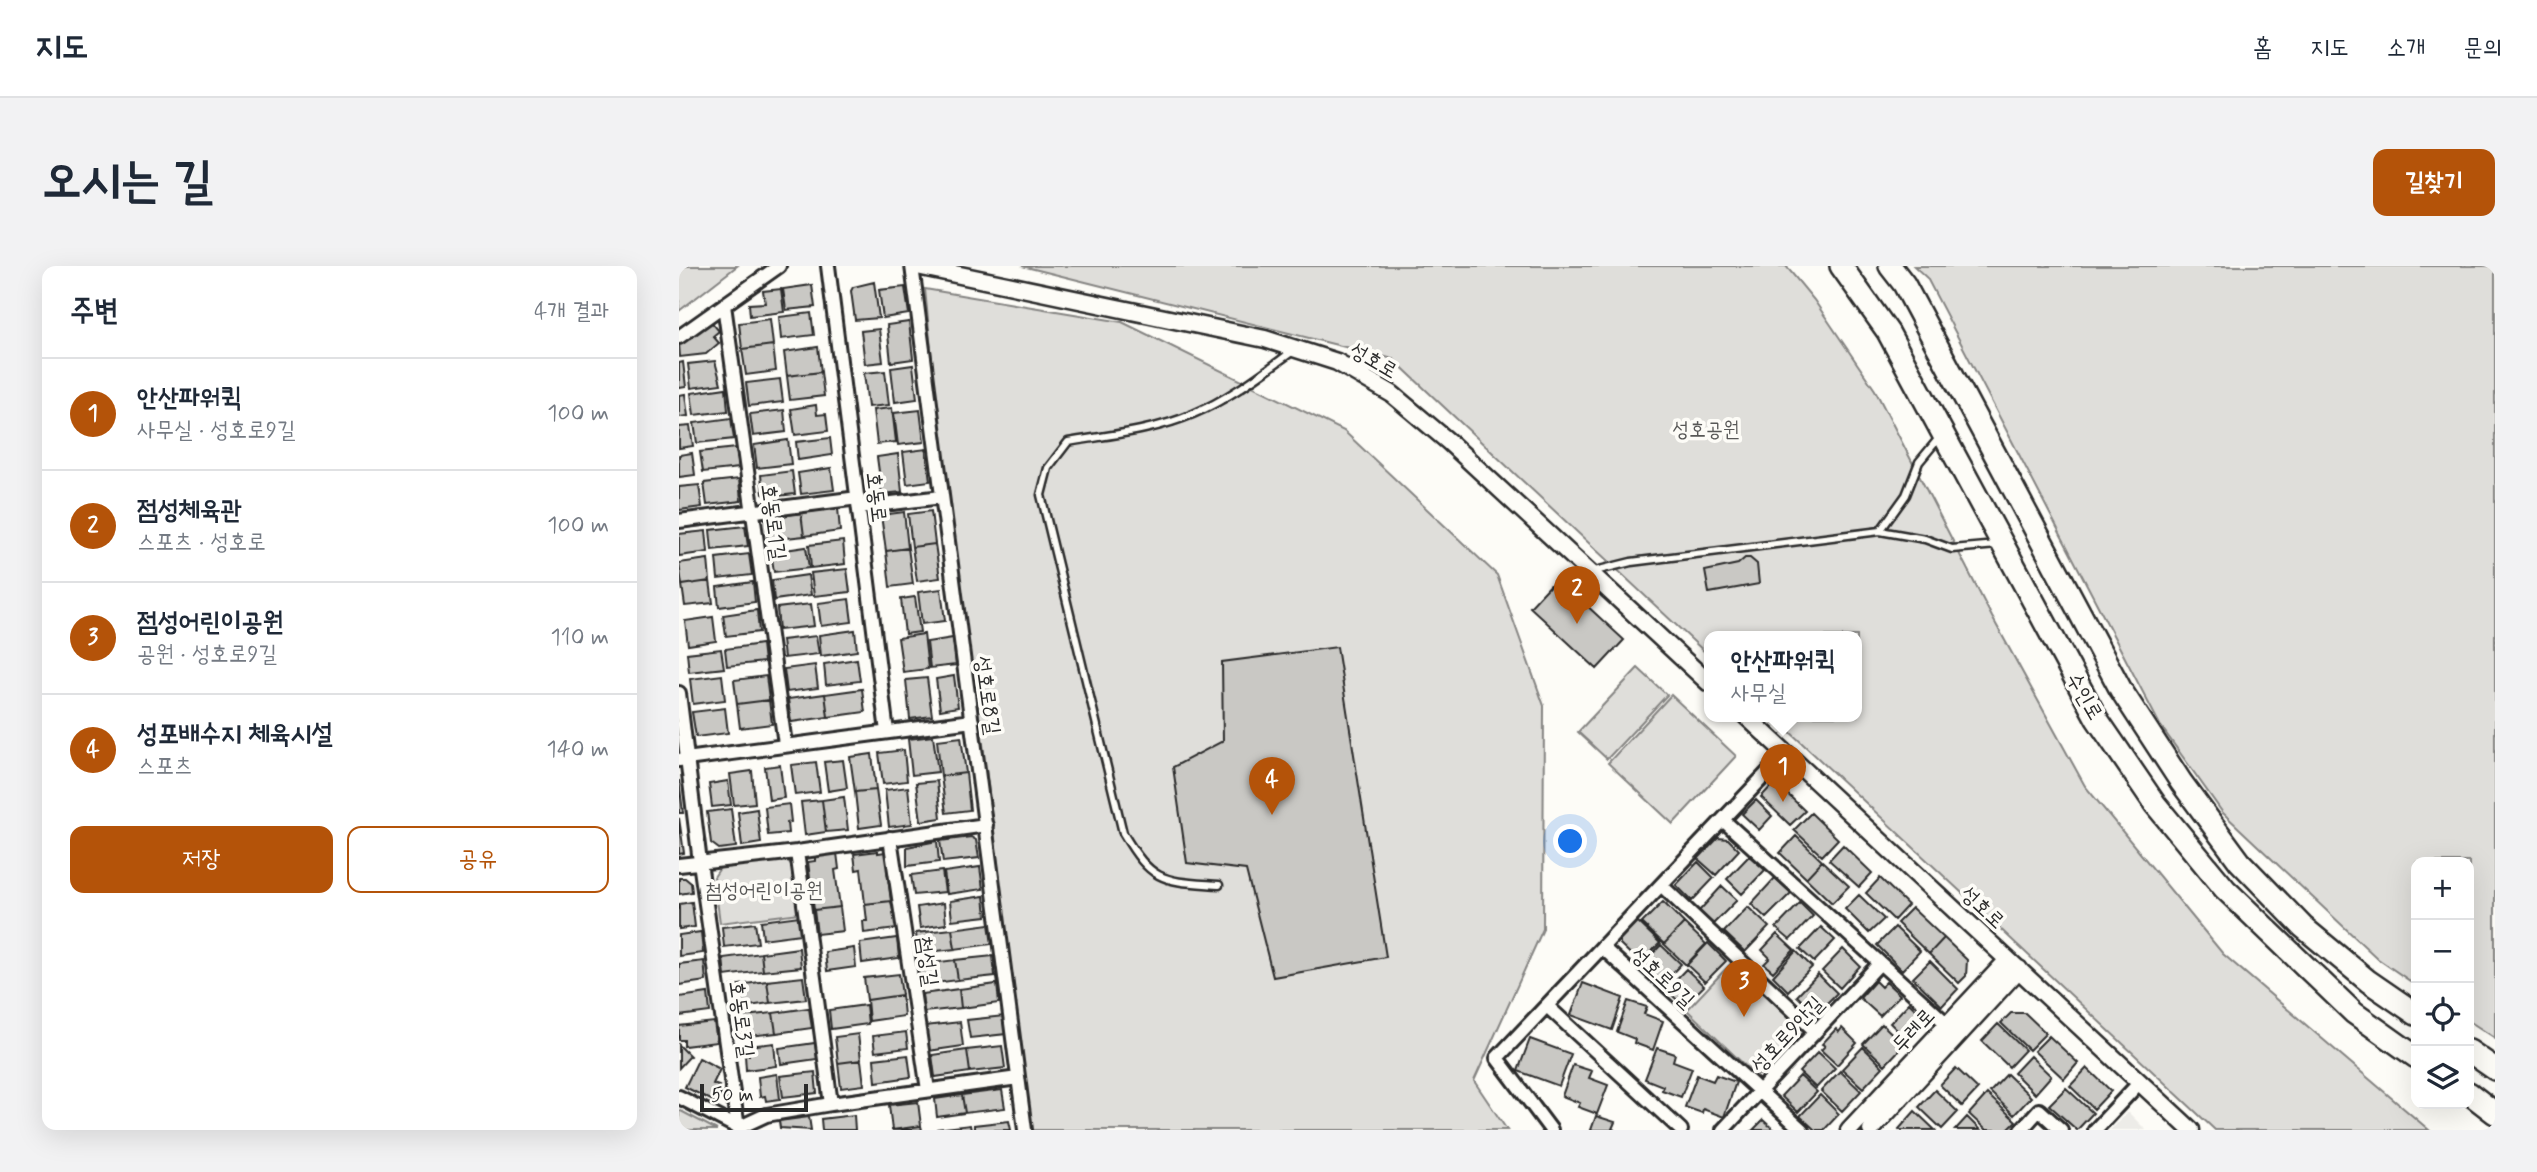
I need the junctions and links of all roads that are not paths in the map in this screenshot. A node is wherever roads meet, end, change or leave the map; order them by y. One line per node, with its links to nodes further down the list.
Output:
1 (779, 266): 7 (street)
2 (828, 266): 12 (street, 호동로)
3 (912, 266): 11 (street, 성호로8길)
4 (917, 266): 9 (street, 성호로)
5 (1841, 266): 10 (highway, 수인로)
6 (1890, 266): 38 (highway, 수인로)
7 (724, 304): 8 (street); 13 (street, 호동로1길)
8 (679, 337)
9 (1297, 348): 17 (street, 성호로); 32 (lane)
10 (1943, 434): 15 (lane); 16 (highway, 수인로)
11 (942, 496): 12 (street); 20 (street, 성호로8길)
12 (858, 502): 13 (street); 22 (street, 호동로)
13 (753, 511): 14 (street); 23 (street, 호동로1길)
14 (679, 521)
15 (1880, 531): 16 (lane); 17 (lane)
16 (2001, 544): 41 (highway, 수인로)
17 (1590, 572): 18 (street, 성호로)
18 (1704, 677)
19 (679, 693): 25 (street, 호동로3길)
20 (972, 721): 22 (street); 27 (street, 성호로8길)
21 (1752, 722): 24 (street, 성호로)
22 (887, 733): 23 (street)
23 (785, 744): 25 (street)
24 (1786, 753): 26 (street, 성호로9길); 36 (street, 성호로)
25 (684, 759): 30 (street, 호동로3길)
26 (1723, 820): 33 (street, 성호로9길); 35 (street)
27 (985, 825): 28 (street); 44 (street, 성호로8길)
28 (890, 838): 29 (street); 46 (street, 첨성길)
29 (797, 852): 30 (street); 51 (street)
30 (700, 862): 31 (street); 54 (street, 호동로3길)
31 (679, 865)
32 (1219, 885)
33 (1661, 885): 34 (street, 성호로9길); 40 (street)
34 (1602, 947): 37 (street, 성호로9길); 47 (street, 성호로9길)
35 (1879, 963): 39 (street); 40 (street, 성호로9안길)
36 (2014, 965): 39 (street, 두레로); 45 (street, 성호로); 61 (street, 두레로)
37 (1547, 1006): 56 (street, 성호로9길); 57 (street)
38 (2411, 1011)
39 (1947, 1024): 60 (street, 두레로)
40 (1815, 1031): 47 (street, 성호로9안길)
41 (2411, 1052)
42 (2474, 1054): 43 (highway)
43 (2495, 1069)
44 (1018, 1078): 46 (street); 55 (street, 성호로8길)
45 (2140, 1082): 64 (street); 65 (street, 성호로)
46 (927, 1090): 51 (street)
47 (1760, 1092): 58 (street, 성호로9안길); 59 (street, 성호로9길)
48 (2474, 1096): 52 (highway)
49 (2474, 1096): 53 (highway)
50 (679, 1097): 54 (street)
51 (831, 1104): 54 (street)
52 (2495, 1113)
53 (2495, 1125)
54 (740, 1129)
55 (1025, 1130)
56 (1551, 1130)
57 (1681, 1130)
58 (1723, 1130)
59 (1802, 1130)
60 (1849, 1130)
61 (1871, 1130)
62 (2021, 1130): 63 (street)
63 (2061, 1130)
64 (2095, 1130)
65 (2191, 1130)

